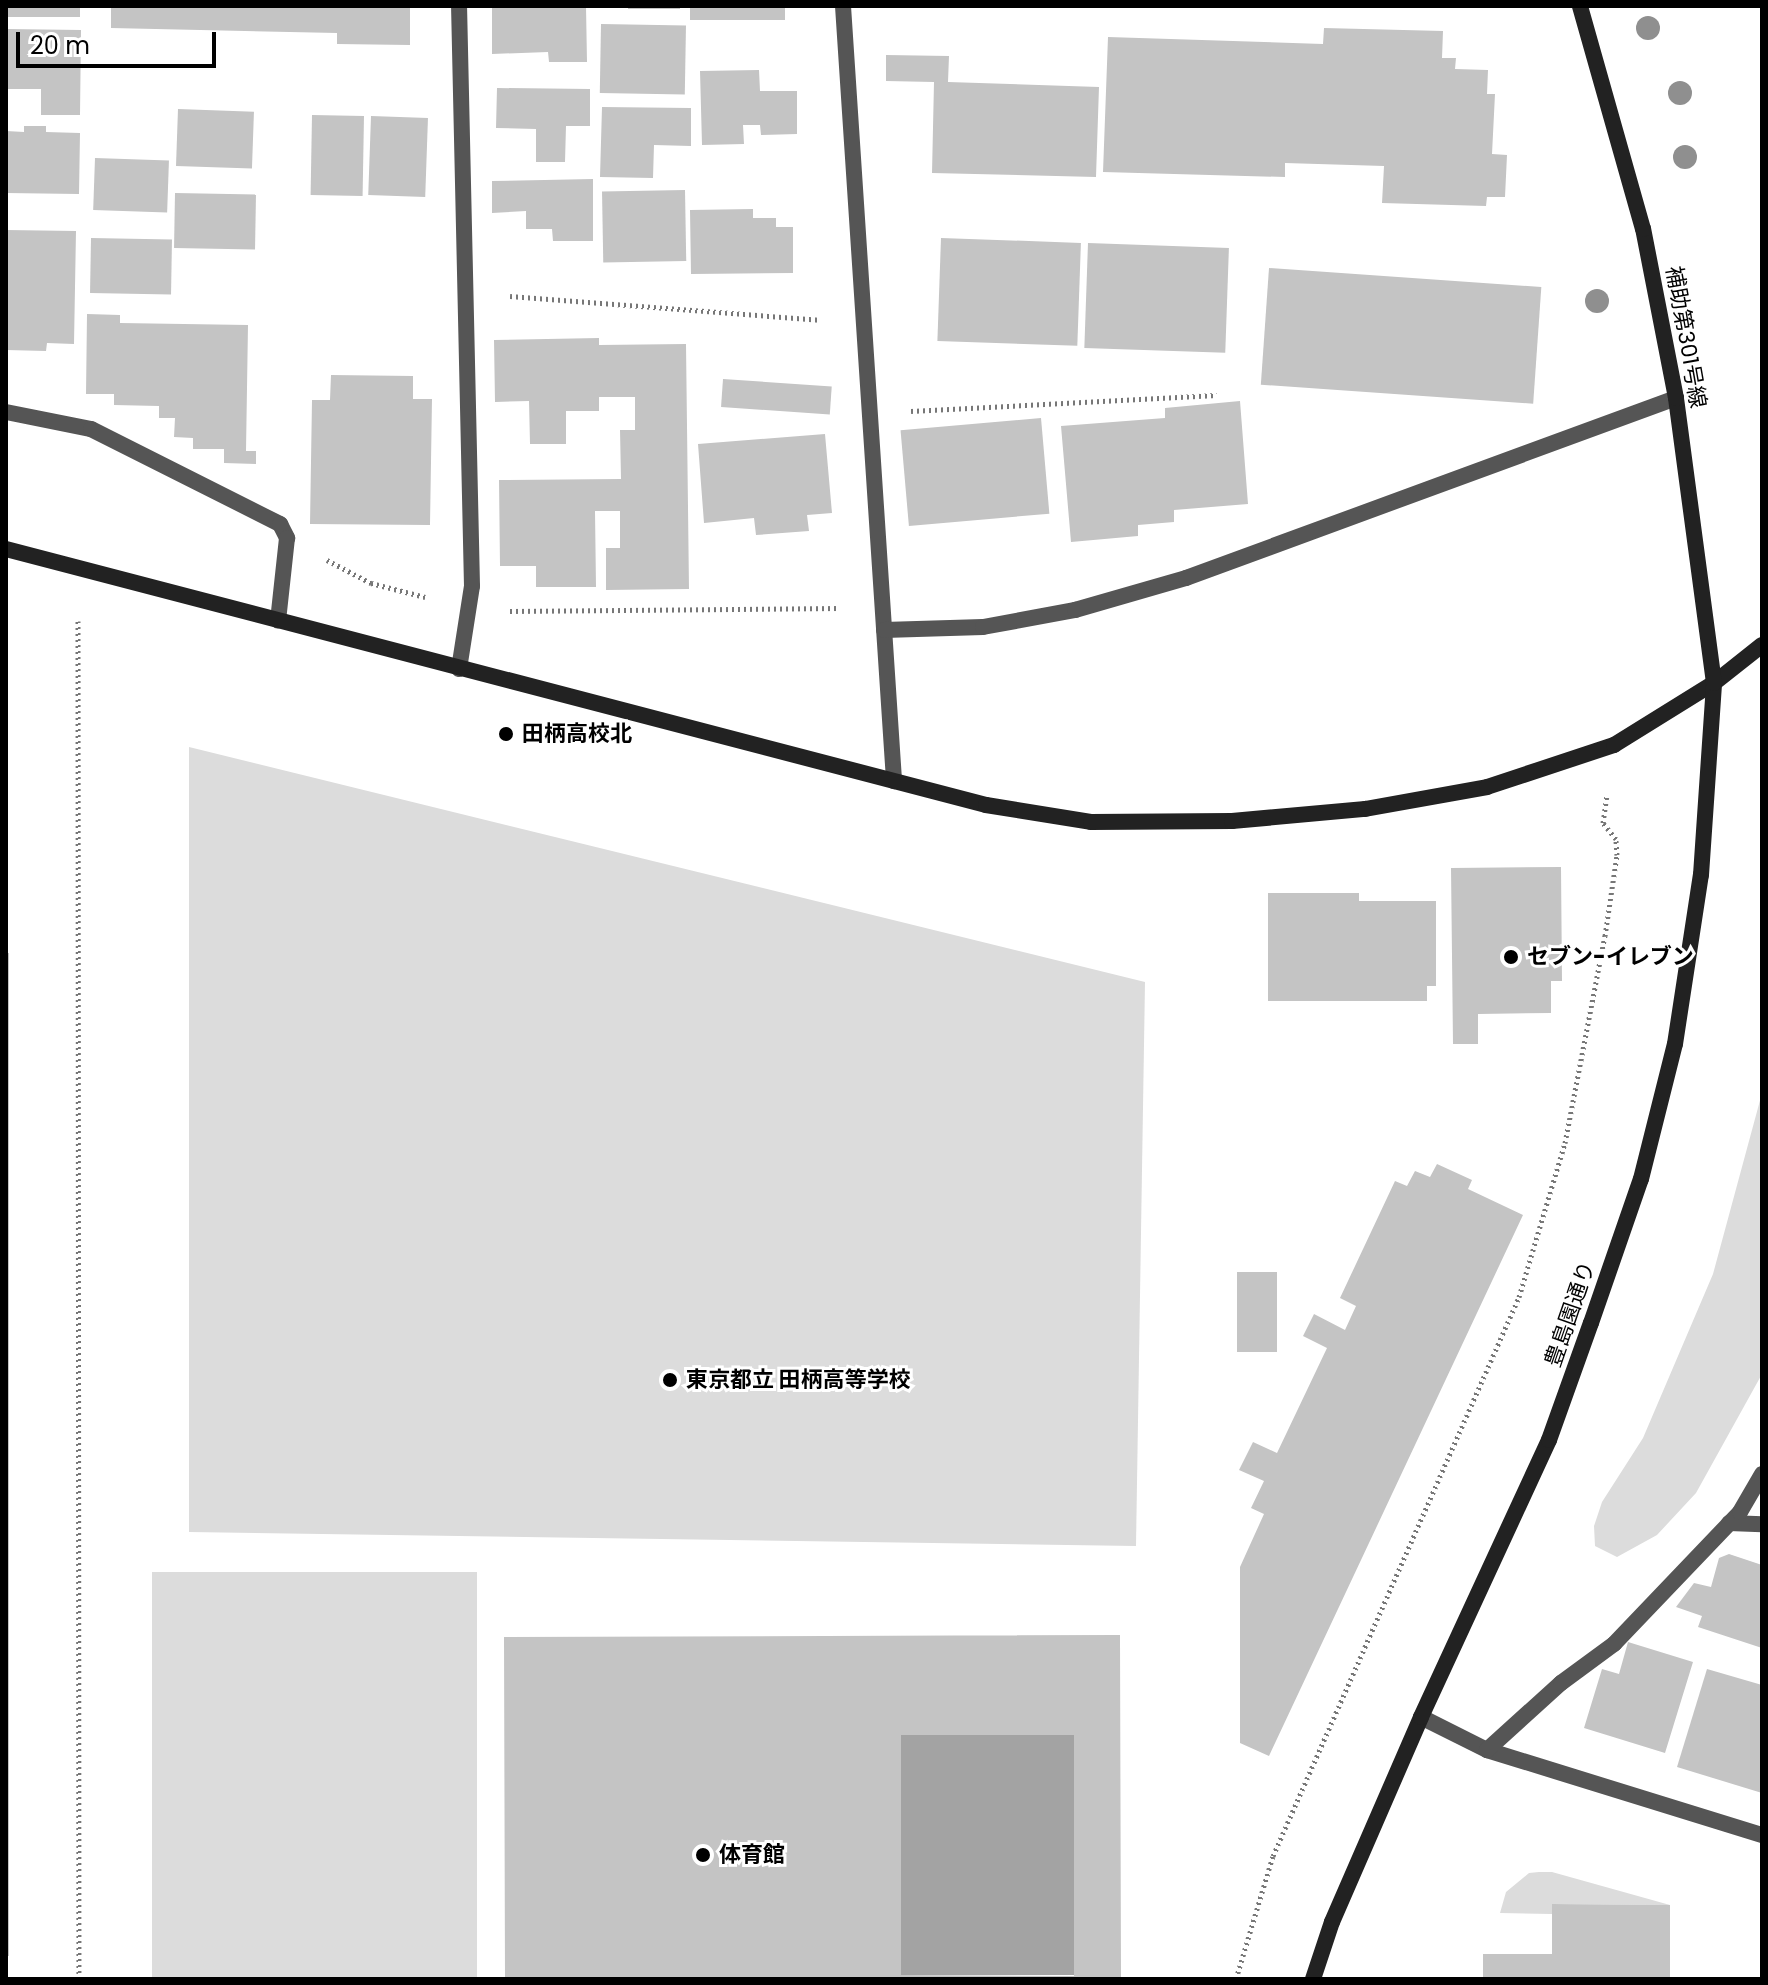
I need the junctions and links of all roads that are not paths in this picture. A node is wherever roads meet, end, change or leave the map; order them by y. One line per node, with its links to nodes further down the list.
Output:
1 (459, 6): 10 (street)
2 (843, 6): 8 (street)
3 (1580, 6): 4 (street, 補助第301号線)
4 (1676, 398): 8 (street); 11 (street, 補助第301号線)
5 (6, 412): 7 (street)
6 (6, 549): 7 (street)
7 (278, 621): 10 (street)
8 (884, 630): 12 (street)
9 (1762, 645): 11 (street)
10 (459, 669): 12 (street)
11 (1714, 683): 12 (street); 16 (street, 豊島園通り)
12 (894, 781)
13 (1762, 1474): 14 (street)
14 (1729, 1523): 15 (street); 17 (street)
15 (1762, 1524)
16 (1421, 1717): 17 (street); 19 (street, 豊島園通り)
17 (1487, 1750): 18 (street)
18 (1762, 1835)
19 (1313, 1979)

